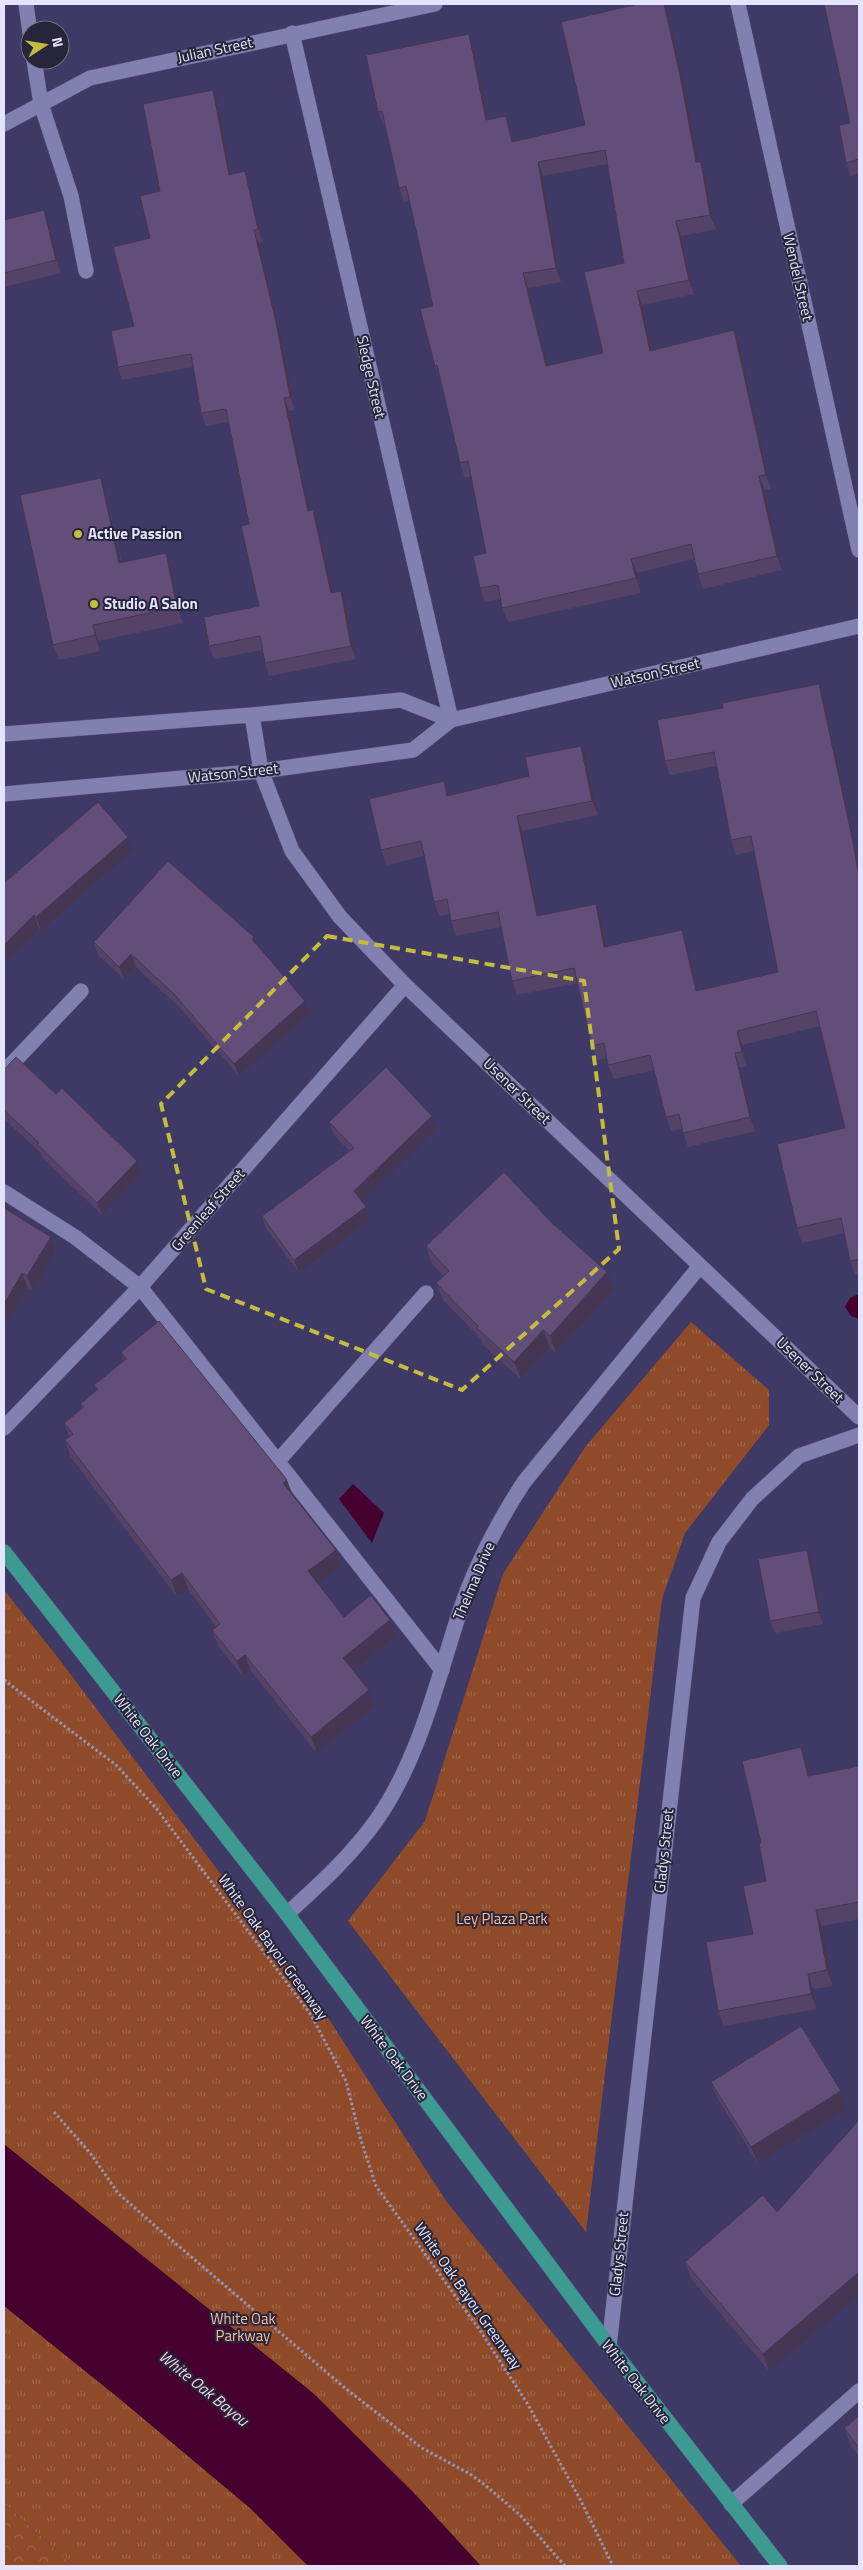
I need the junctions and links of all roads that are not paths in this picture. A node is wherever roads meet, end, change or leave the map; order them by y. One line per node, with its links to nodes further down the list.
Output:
1 (26, 4): 4 (street)
2 (435, 4): 5 (street, Julian Street)
3 (738, 4): 10 (street, Wendel Street)
4 (28, 20)
5 (292, 33): 7 (street, Julian Street); 13 (street, Sledge Street)
6 (36, 70): 7 (street)
7 (41, 104): 8 (street, Julian Street); 9 (street)
8 (4, 124)
9 (86, 271)
10 (859, 550)
11 (859, 626): 13 (street, Watson Street)
12 (252, 715): 13 (street); 14 (street); 15 (street, Usener Street)
13 (451, 720): 15 (street, Watson Street)
14 (4, 734)
15 (262, 771): 16 (street, Watson Street); 17 (street, Usener Street)
16 (4, 794)
17 (405, 985): 21 (street, Usener Street); 22 (street, Greenleaf Street)
18 (81, 991): 19 (street)
19 (4, 1072)
20 (4, 1192): 22 (street)
21 (700, 1266): 24 (street, Usener Street); 29 (street, Thelma Drive)
22 (140, 1287): 25 (street, Greenleaf Street); 27 (street)
23 (426, 1293): 27 (street)
24 (859, 1417)
25 (4, 1428)
26 (859, 1435): 31 (street, Gladys Street)
27 (278, 1461): 29 (street)
28 (4, 1552): 30 (main road, White Oak Drive)
29 (442, 1670): 30 (street, Thelma Drive)
30 (287, 1914): 31 (main road, White Oak Drive)
31 (608, 2346): 33 (main road, White Oak Drive)
32 (859, 2391): 33 (street)
33 (731, 2504): 34 (main road, White Oak Drive)
34 (780, 2566)

